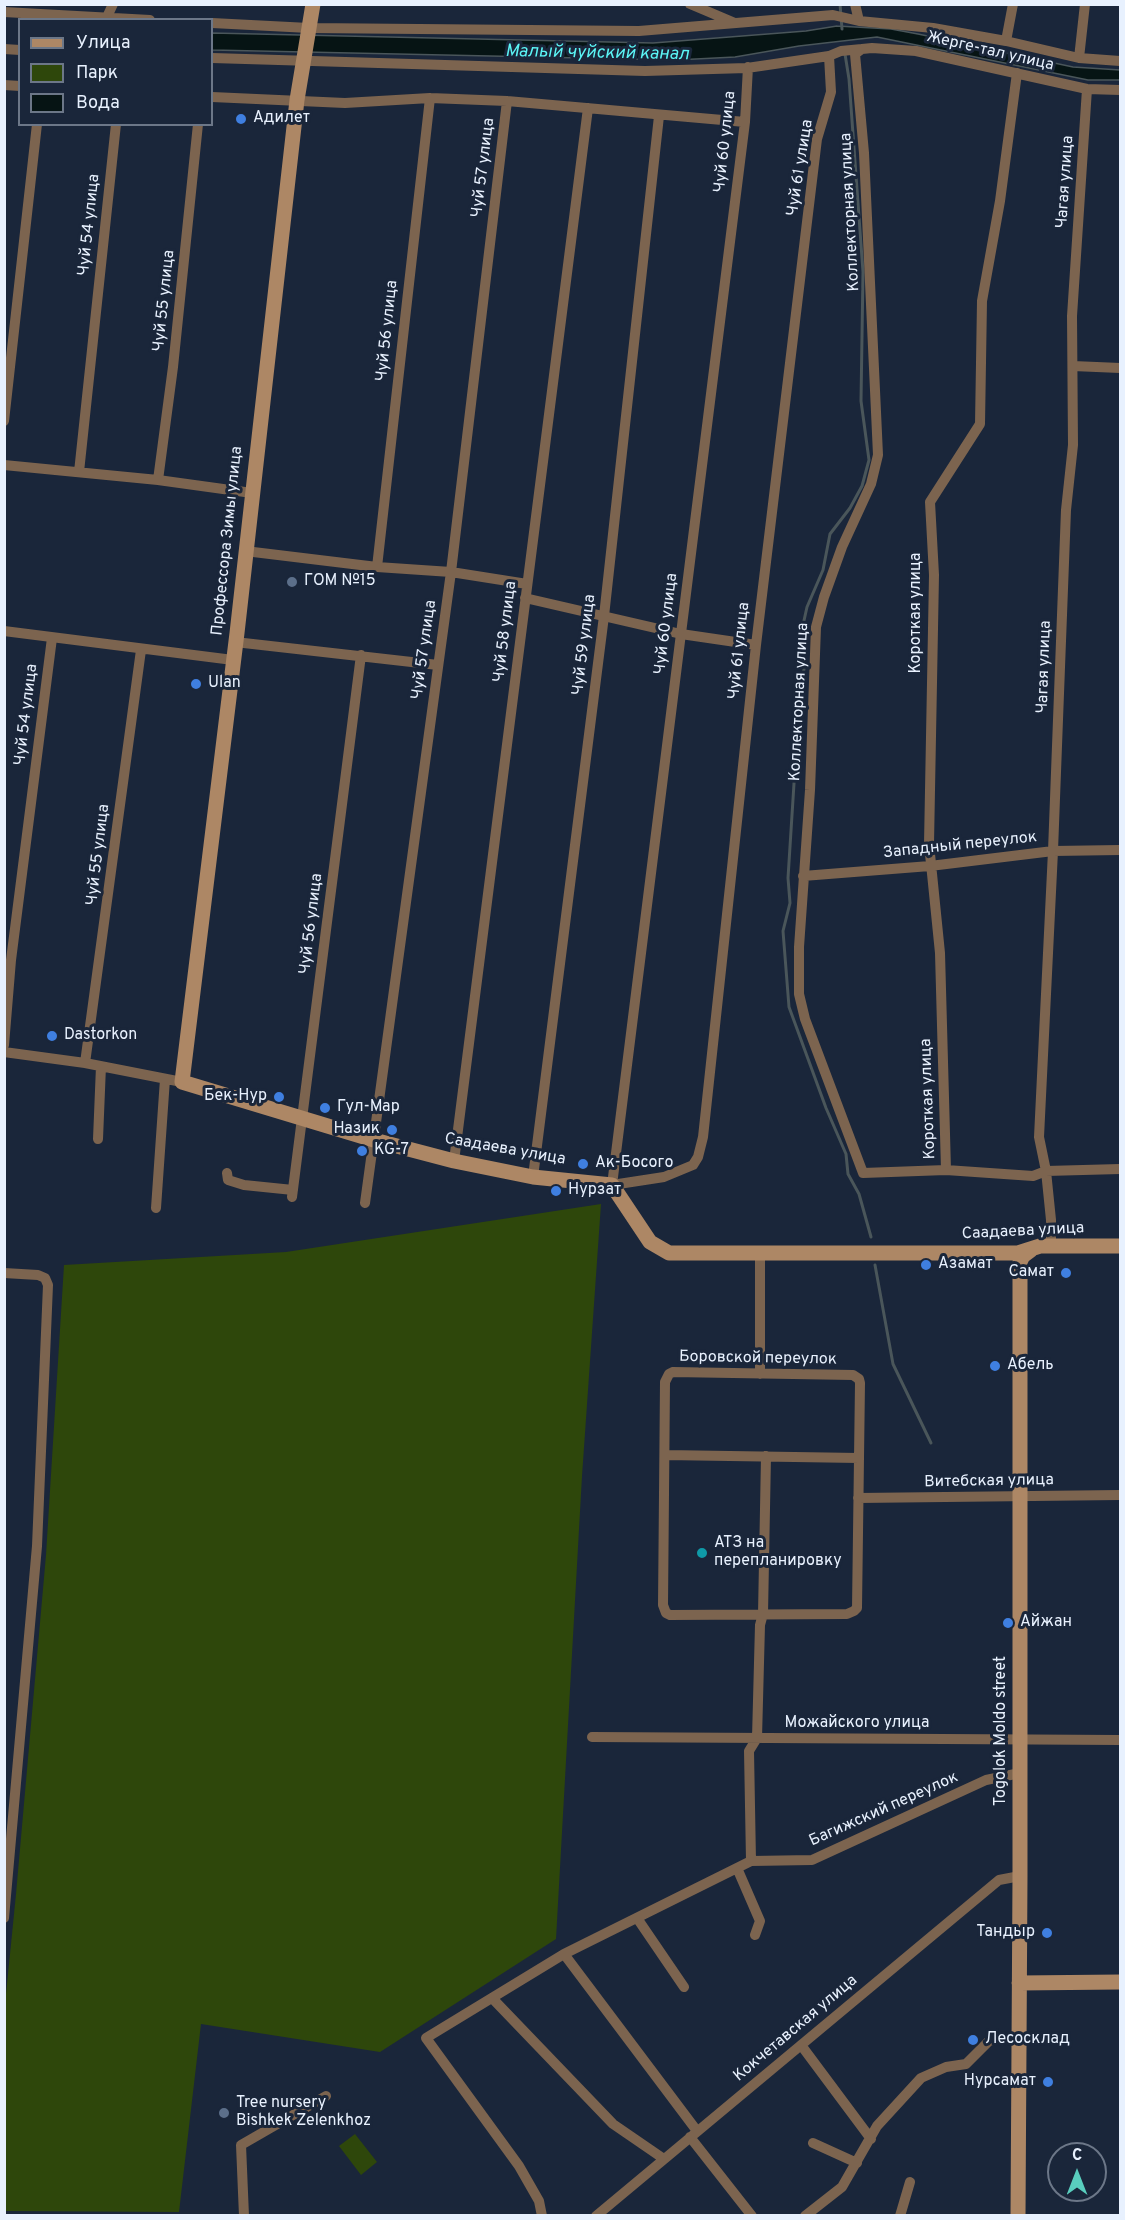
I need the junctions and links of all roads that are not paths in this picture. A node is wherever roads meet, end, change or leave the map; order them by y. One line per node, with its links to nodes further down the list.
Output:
1 (113, 4): 8 (street)
2 (313, 4): 13 (street, Профессора Зимы улица)
3 (690, 4): 12 (street)
4 (855, 4): 10 (street)
5 (1013, 4): 14 (street)
6 (1085, 4): 18 (street)
7 (11, 9): 8 (street)
8 (107, 17): 9 (street)
9 (121, 18)
10 (859, 21): 12 (street); 14 (street)
11 (213, 23): 13 (street)
12 (738, 24): 13 (street)
13 (309, 28): 19 (street, Профессора Зимы улица)
14 (1006, 41): 18 (street)
15 (859, 52): 16 (street, Жерге-тал улица); 22 (street, Жерге-тал улица); 60 (street, Коллекторная улица)
16 (829, 56): 21 (street); 52 (street, Чуй 61 улица)
17 (213, 58): 19 (street)
18 (1079, 58): 20 (street)
19 (303, 61): 21 (street); 27 (street, Профессора Зимы улица)
20 (1120, 61)
21 (748, 67): 31 (street, Чуй 60 улица)
22 (1017, 73): 23 (street, Жерге-тал улица); 59 (street, Короткая улица)
23 (1087, 89): 24 (street, Жерге-тал улица); 35 (street, Чагая улица)
24 (1120, 90)
25 (213, 98): 27 (street)
26 (430, 98): 27 (street); 28 (street); 43 (street, Чуй 56 улица)
27 (297, 100): 41 (street, Профессора Зимы улица)
28 (507, 101): 29 (street); 44 (street, Чуй 57 улица)
29 (588, 108): 30 (street); 45 (street, Чуй 58 улица)
30 (659, 116): 31 (street); 47 (street, Чуй 59 улица)
31 (745, 122): 49 (street, Чуй 60 улица)
32 (37, 126): 37 (street)
33 (116, 126): 39 (street, Чуй 54 улица)
34 (198, 126): 40 (street, Чуй 55 улица)
35 (1073, 366): 36 (street); 58 (street, Чагая улица)
36 (1120, 368)
37 (4, 421)
38 (4, 465): 39 (street)
39 (79, 472): 40 (street)
40 (158, 480): 41 (street)
41 (252, 492): 42 (street, Профессора Зимы улица)
42 (245, 551): 43 (street); 51 (street, Профессора Зимы улица)
43 (377, 567): 44 (street)
44 (451, 572): 45 (street); 56 (street, Чуй 57 улица)
45 (527, 584): 46 (street, Чуй 58 улица)
46 (525, 598): 47 (street); 70 (street, Чуй 58 улица)
47 (604, 616): 49 (street); 75 (street, Чуй 59 улица)
48 (4, 631): 50 (street)
49 (681, 634): 52 (street); 76 (street, Чуй 60 улица)
50 (52, 638): 53 (street); 61 (street, Чуй 54 улица)
51 (235, 642): 54 (street); 55 (street, Профессора Зимы улица)
52 (756, 645): 76 (street, Чуй 61 улица)
53 (141, 650): 55 (street); 63 (street, Чуй 55 улица)
54 (362, 654): 56 (street); 67 (street, Чуй 56 улица)
55 (233, 660): 66 (street, Профессора Зимы улица)
56 (438, 665): 69 (street, Чуй 57 улица)
57 (1120, 850): 58 (street, Западный переулок)
58 (1053, 851): 59 (street, Западный переулок); 73 (street, Чагая улица)
59 (930, 866): 60 (street, Западный переулок); 72 (street, Короткая улица)
60 (803, 876): 72 (street, Коллекторная улица)
61 (4, 1045)
62 (4, 1052): 63 (street, Саадаева улица)
63 (84, 1063): 64 (street, Саадаева улица)
64 (101, 1066): 65 (street, Саадаева улица); 68 (street)
65 (165, 1079): 66 (street, Саадаева улица); 78 (street)
66 (182, 1082): 67 (street, Саадаева улица)
67 (302, 1119): 69 (street, Саадаева улица); 74 (street, Чуй 56 улица)
68 (98, 1139)
69 (374, 1140): 70 (street, Саадаева улица); 77 (street, Чуй 57 улица)
70 (454, 1161): 75 (street, Саадаева улица)
71 (1120, 1169): 73 (street)
72 (946, 1170): 73 (street)
73 (1046, 1171): 79 (street, Чагая улица)
74 (227, 1173)
75 (533, 1177): 76 (street, Саадаева улица)
76 (612, 1185): 82 (street, Саадаева улица)
77 (365, 1203)
78 (156, 1208)
79 (1051, 1246): 80 (street, Саадаева улица); 81 (street, Саадаева улица)
80 (1120, 1246)
81 (1030, 1250): 82 (street, Саадаева улица); 89 (street, Togolok Moldo street)
82 (759, 1253): 84 (street)
83 (4, 1273): 100 (street)
84 (760, 1374): 85 (street, Боровской переулок); 87 (street, Боровской переулок)
85 (664, 1455): 86 (street); 91 (street, Боровской переулок)
86 (766, 1456): 87 (street); 91 (street)
87 (859, 1458): 90 (street, Боровской переулок)
88 (1120, 1495): 89 (street, Витебская улица)
89 (1020, 1496): 90 (street, Витебская улица); 94 (street, Togolok Moldo street)
90 (858, 1498): 91 (street, Боровской переулок)
91 (763, 1614): 93 (street)
92 (592, 1737): 93 (street, Можайского улица)
93 (757, 1738): 94 (street, Можайского улица); 97 (street)
94 (1020, 1740): 95 (street, Можайского улица); 96 (street, Togolok Moldo street)
95 (1120, 1740)
96 (1020, 1773): 97 (street, Багижский переулок); 99 (street, Togolok Moldo street)
97 (751, 1861): 98 (street, Багижский переулок)
98 (737, 1868): 101 (street, Багижский переулок); 102 (street)
99 (1020, 1876): 105 (street, Togolok Moldo street); 109 (street, Кокчетавская улица)
100 (4, 1918)
101 (637, 1918): 103 (street, Багижский переулок); 106 (street)
102 (755, 1935)
103 (564, 1954): 107 (street, Багижский переулок); 111 (street)
104 (1120, 1982): 105 (street)
105 (1019, 1983): 108 (street, Togolok Moldo street)
106 (684, 1988)
107 (492, 1998): 114 (street); 118 (street, Багижский переулок)
108 (1018, 2038): 112 (street); 123 (street, Togolok Moldo street)
109 (801, 2045): 111 (street, Кокчетавская улица); 112 (street)
110 (326, 2096): 117 (street)
111 (693, 2134): 114 (street, Кокчетавская улица); 120 (street)
112 (871, 2139): 115 (street)
113 (813, 2143): 115 (street)
114 (664, 2159): 119 (street, Кокчетавская улица)
115 (857, 2163): 121 (street)
116 (910, 2182): 122 (street)
117 (244, 2216)
118 (542, 2216)
119 (596, 2216)
120 (752, 2216)
121 (805, 2216)
122 (900, 2216)
123 (1018, 2216)

